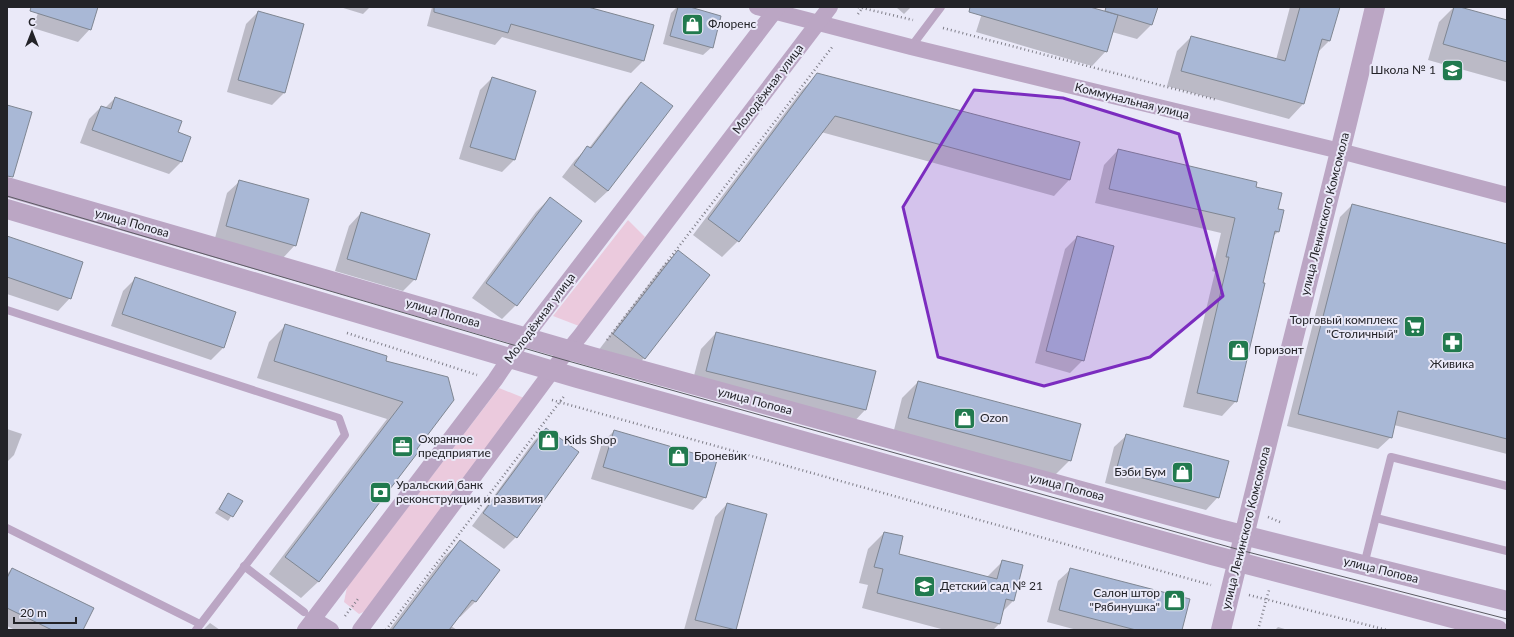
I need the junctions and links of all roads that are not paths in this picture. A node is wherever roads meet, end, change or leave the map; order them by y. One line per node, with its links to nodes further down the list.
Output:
1 (756, 7): 5 (street, Коммунальная улица)
2 (830, 7): 6 (street, Молодёжная улица)
3 (941, 7): 7 (lane)
4 (1375, 7): 8 (street, улица Ленинского Комсомола)
5 (776, 10): 6 (street, Коммунальная улица); 13 (street, Молодёжная улица)
6 (818, 24): 7 (street, Коммунальная улица); 14 (street, Молодёжная улица)
7 (911, 47): 8 (street, Коммунальная улица)
8 (1340, 151): 10 (street, Коммунальная улица); 20 (street, улица Ленинского Комсомола)
9 (7, 187): 13 (street, улица Попова)
10 (1507, 195)
11 (7, 208): 15 (street, улица Попова)
12 (7, 310): 24 (lane)
13 (525, 337): 14 (street, улица Попова); 15 (street, Молодёжная улица)
14 (568, 349): 16 (street, Молодёжная улица); 20 (street, улица Попова)
15 (510, 357): 16 (street, улица Попова); 26 (street, Молодёжная улица)
16 (553, 370): 22 (street, улица Попова); 29 (street, Молодёжная улица)
17 (1507, 486): 18 (lane)
18 (1376, 518): 21 (lane); 23 (lane)
19 (7, 528): 27 (lane)
20 (1244, 535): 22 (street, улица Ленинского Комсомола); 23 (street, улица Попова)
21 (1507, 551)
22 (1238, 561): 30 (street, улица Ленинского Комсомола); 31 (street, улица Попова)
23 (1364, 565): 25 (street, улица Попова)
24 (244, 566): 26 (lane); 27 (lane)
25 (1507, 601)
26 (307, 620): 28 (street)
27 (198, 627)
28 (331, 630)
29 (360, 630)
30 (1221, 630)
31 (1498, 630)

